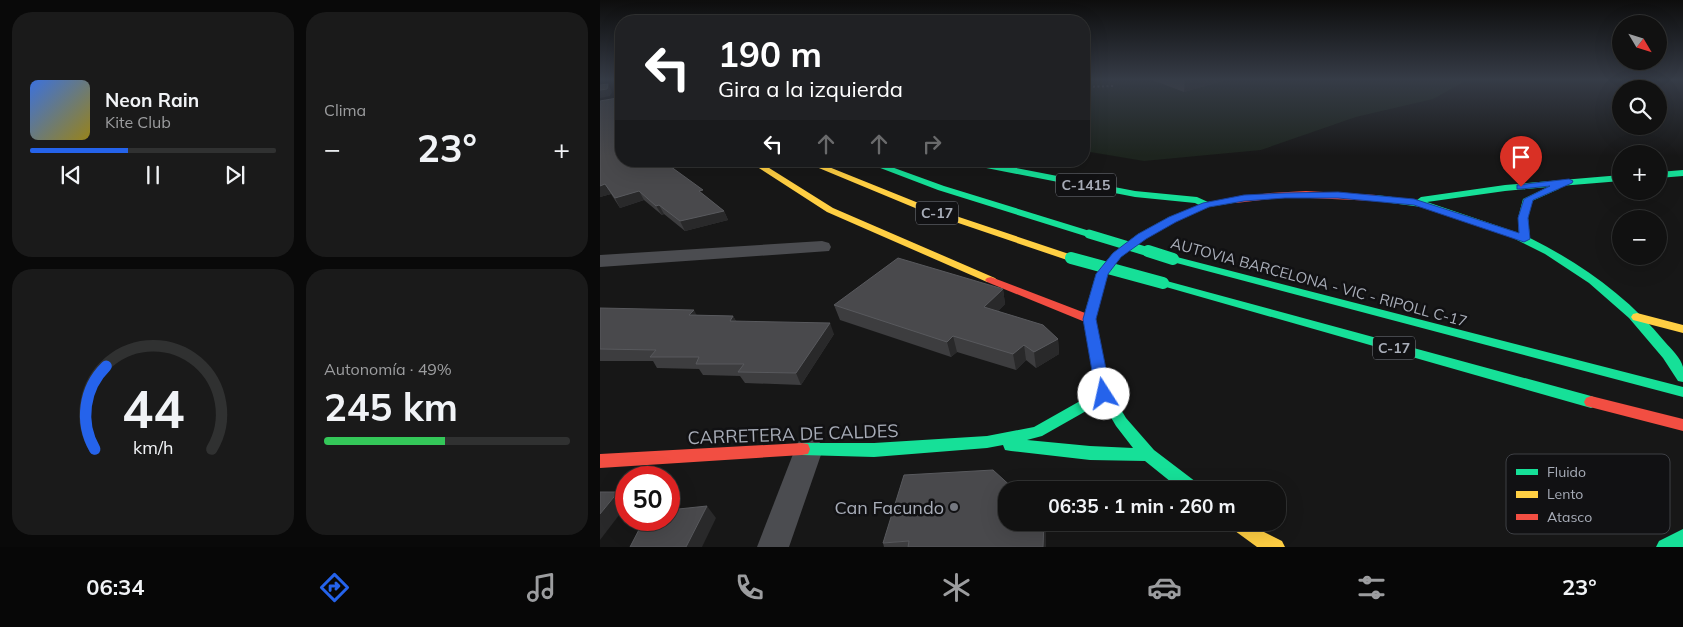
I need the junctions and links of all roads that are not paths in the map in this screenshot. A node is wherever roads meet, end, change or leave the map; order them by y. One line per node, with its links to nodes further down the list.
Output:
1 (762, 167): 15 (main road)
2 (821, 167): 20 (main road, C-17, bridge)
3 (883, 167): 18 (main road, AUTOVIA BARCELONA - VIC - RIPOLL C-17 / C-17, bridge)
4 (997, 167): 10 (main road, C-1415)
5 (1683, 173): 6 (main road)
6 (1667, 174)
7 (1612, 179): 8 (main road)
8 (1569, 181): 9 (main road); 11 (main road)
9 (1414, 202): 10 (main road); 11 (main road)
10 (1207, 205): 15 (main road)
11 (1524, 239): 14 (main road)
12 (822, 247): 13 (street)
13 (600, 261)
14 (1637, 317): 16 (main road); 17 (main road)
15 (1090, 319): 19 (main road)
16 (1683, 329)
17 (1683, 377)
18 (1683, 392)
19 (1104, 394): 21 (main road); 23 (main road)
20 (1683, 426)
21 (987, 442): 22 (main road, CARRETERA DE CALDES); 23 (main road)
22 (809, 449): 24 (main road, CARRETERA DE CALDES); 29 (street)
23 (1148, 455): 25 (main road)
24 (600, 461)
25 (1182, 481)
26 (1247, 531): 28 (main road)
27 (1683, 537): 31 (main road)
28 (1259, 542): 30 (main road)
29 (773, 547)
30 (1276, 547)
31 (1665, 547)

